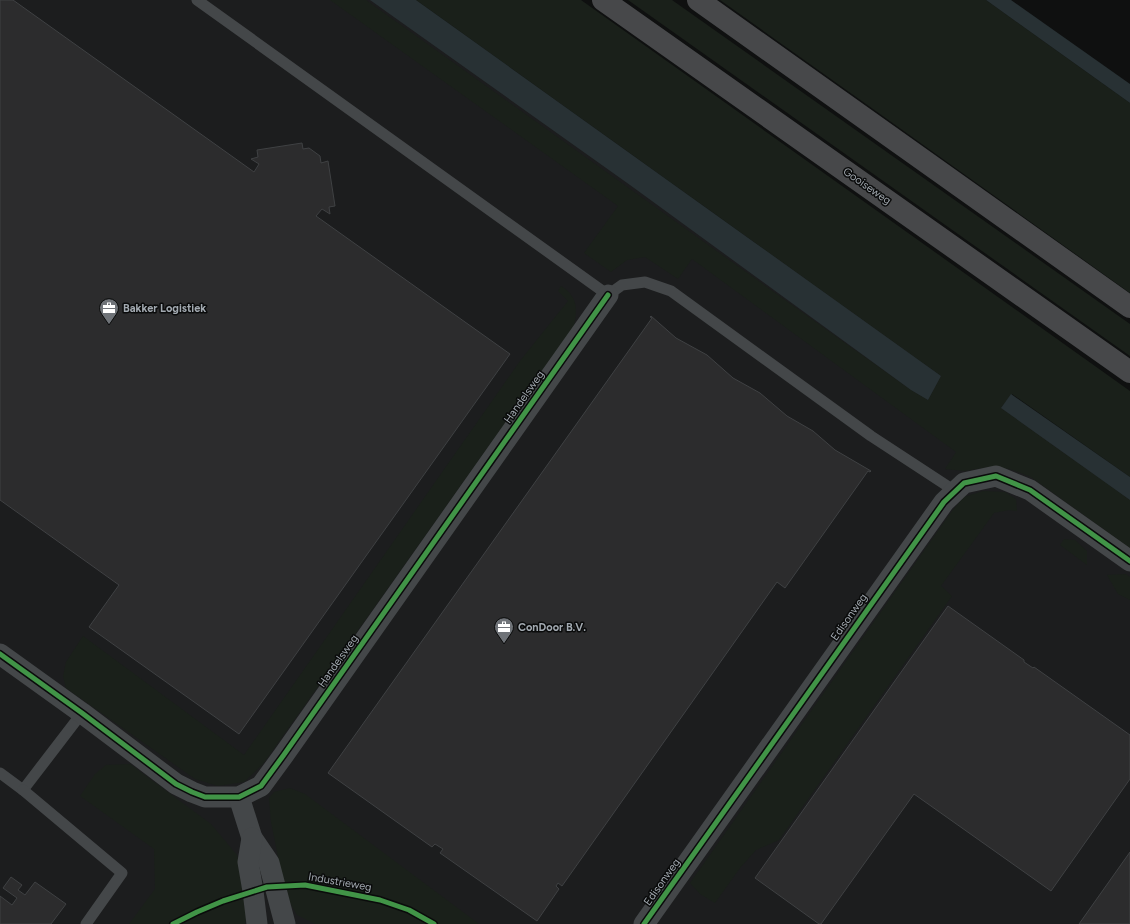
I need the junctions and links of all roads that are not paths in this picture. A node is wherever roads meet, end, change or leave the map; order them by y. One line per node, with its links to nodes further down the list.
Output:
1 (197, 0): 4 (lane)
2 (603, 0): 6 (highway, Gooiseweg)
3 (698, 0): 5 (highway)
4 (608, 295): 7 (lane); 13 (street, Handelsweg)
5 (1130, 306)
6 (1130, 372)
7 (955, 491): 8 (street, Edisonweg); 18 (street, Edisonweg)
8 (1130, 561)
9 (0, 654): 10 (street, Handelsweg)
10 (82, 713): 12 (lane); 13 (street, Handelsweg)
11 (0, 773): 12 (lane)
12 (23, 790): 15 (lane)
13 (239, 797): 14 (street)
14 (252, 838): 16 (street); 17 (street)
15 (86, 924)
16 (257, 924)
17 (285, 924)
18 (644, 924)

